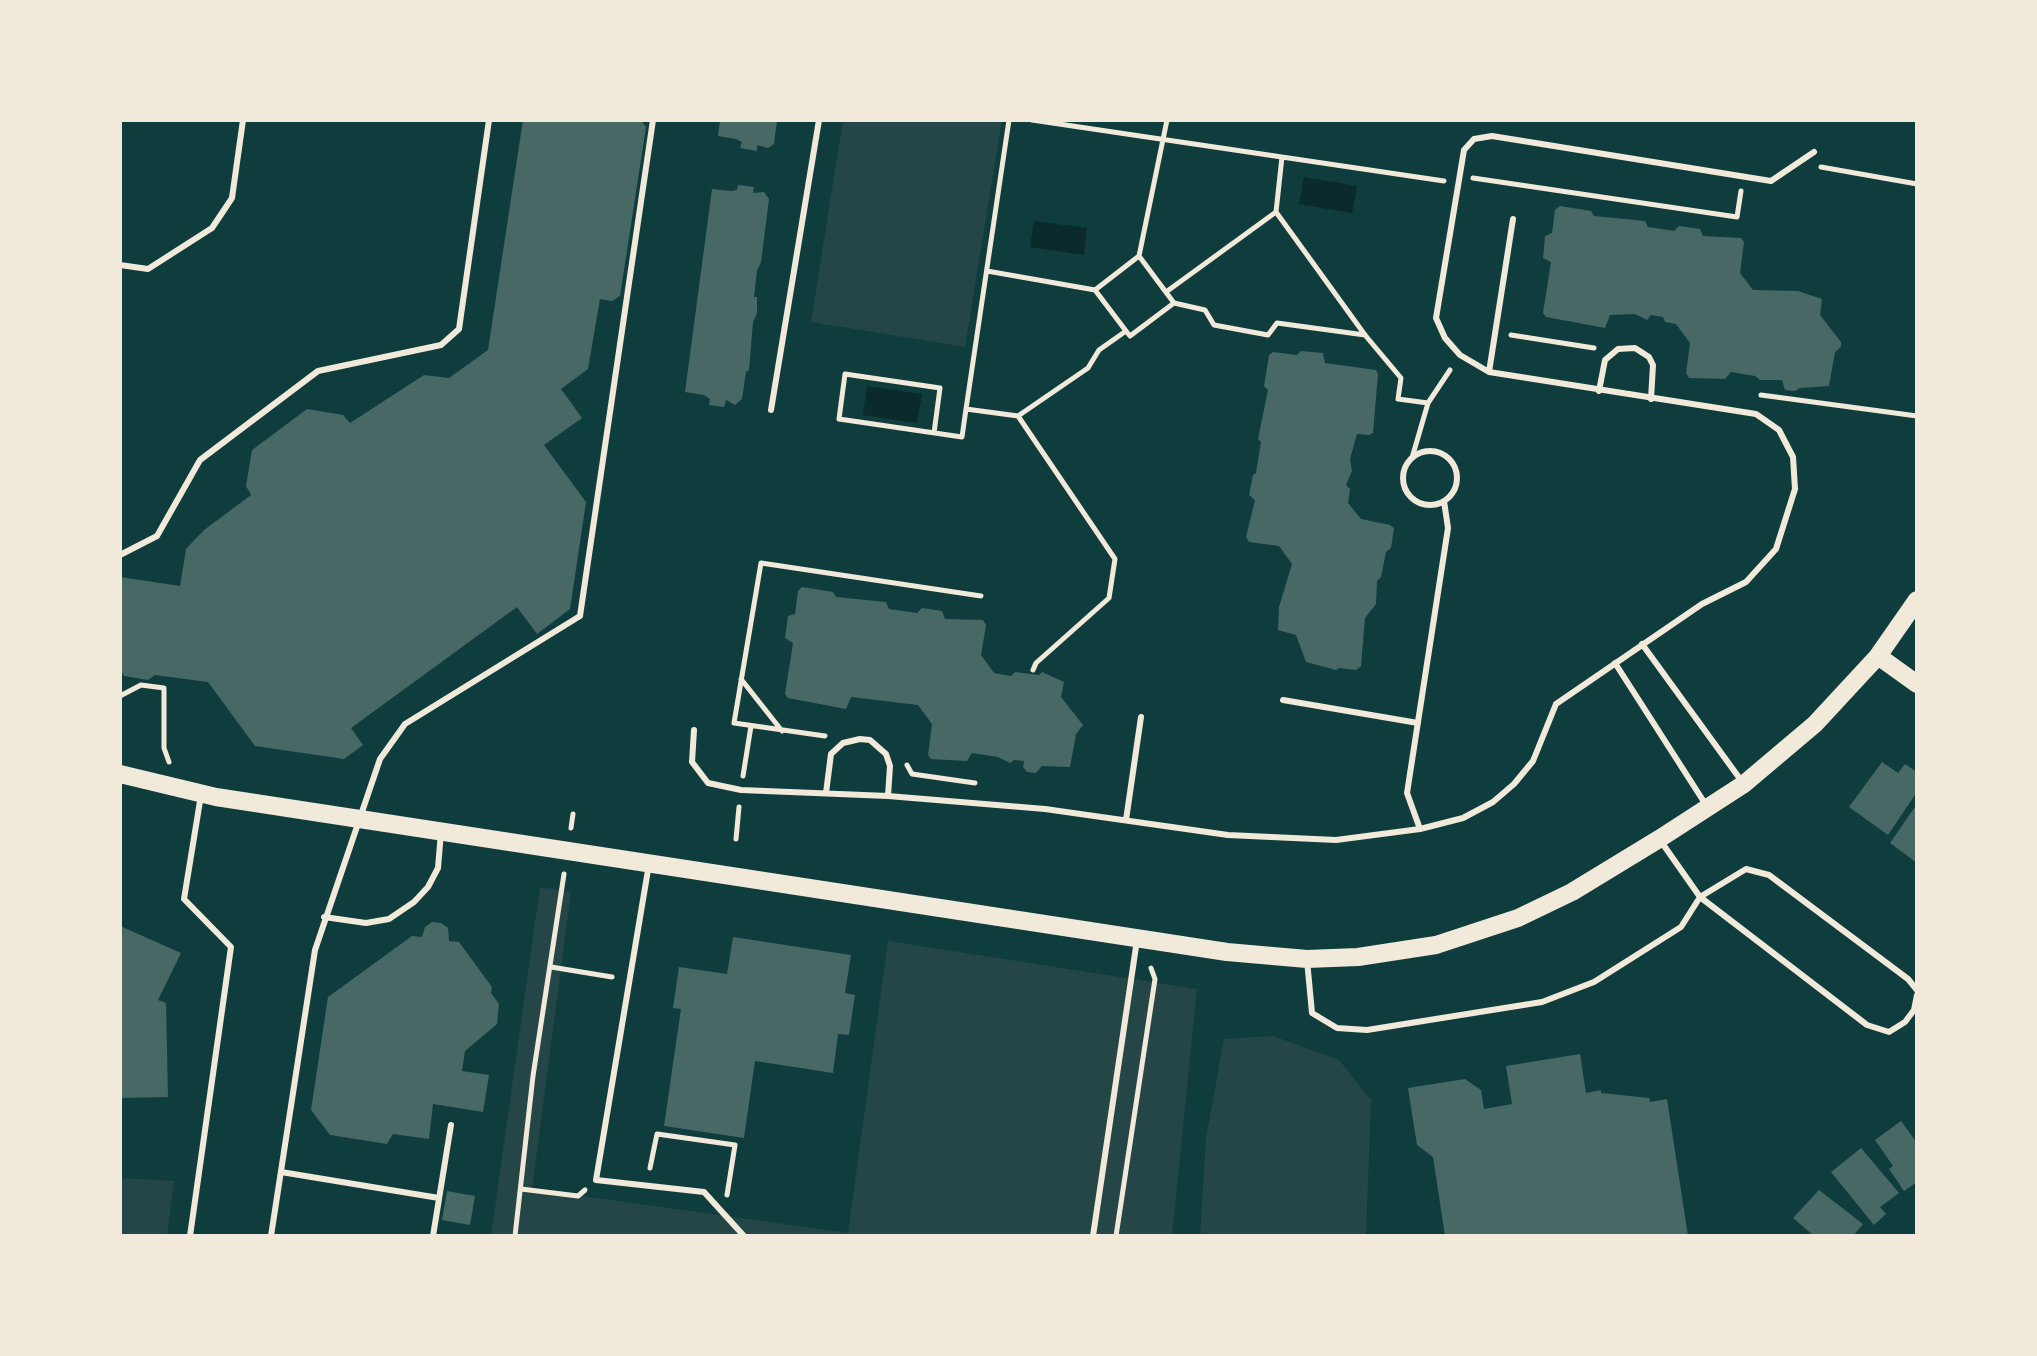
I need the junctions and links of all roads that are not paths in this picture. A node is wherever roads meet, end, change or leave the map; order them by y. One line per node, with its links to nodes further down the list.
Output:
1 (242, 120): 7 (lane)
2 (489, 120): 13 (lane)
3 (653, 120): 29 (lane)
4 (819, 120): 11 (lane)
5 (1814, 152): 8 (lane)
6 (1513, 219): 8 (lane)
7 (120, 265)
8 (1489, 372): 9 (lane)
9 (1599, 391): 10 (lane); 10 (lane)
10 (1651, 399): 15 (lane)
11 (772, 410)
12 (1444, 502): 12 (lane); 21 (lane)
13 (120, 555)
14 (1917, 600): 16 (street)
15 (1642, 644): 17 (lane); 24 (lane)
16 (1878, 656): 18 (street); 24 (street)
17 (1615, 663): 28 (lane); 31 (lane)
18 (1917, 684)
19 (1283, 700): 21 (lane)
20 (1141, 717): 30 (lane)
21 (1418, 723): 31 (lane)
22 (694, 730): 25 (lane)
23 (120, 774): 26 (street)
24 (1744, 784): 28 (street)
25 (826, 792): 27 (lane); 27 (lane)
26 (201, 794): 29 (street); 43 (lane)
27 (888, 796): 30 (lane)
28 (1708, 808): 33 (street)
29 (360, 816): 32 (street); 36 (lane)
30 (1126, 820): 31 (lane)
31 (1420, 829)
32 (441, 830): 34 (street); 36 (lane)
33 (1659, 839): 35 (lane); 38 (street)
34 (650, 863): 37 (street); 46 (lane)
35 (1700, 897): 38 (lane); 39 (lane); 39 (lane)
36 (324, 917): 41 (lane)
37 (1137, 938): 38 (street); 47 (lane)
38 (1307, 959)
39 (1917, 993)
40 (451, 1125): 42 (lane)
41 (281, 1172): 42 (lane); 44 (lane)
42 (439, 1198): 45 (lane)
43 (190, 1236)
44 (272, 1236)
45 (432, 1236)
46 (744, 1236)
47 (1094, 1236)

